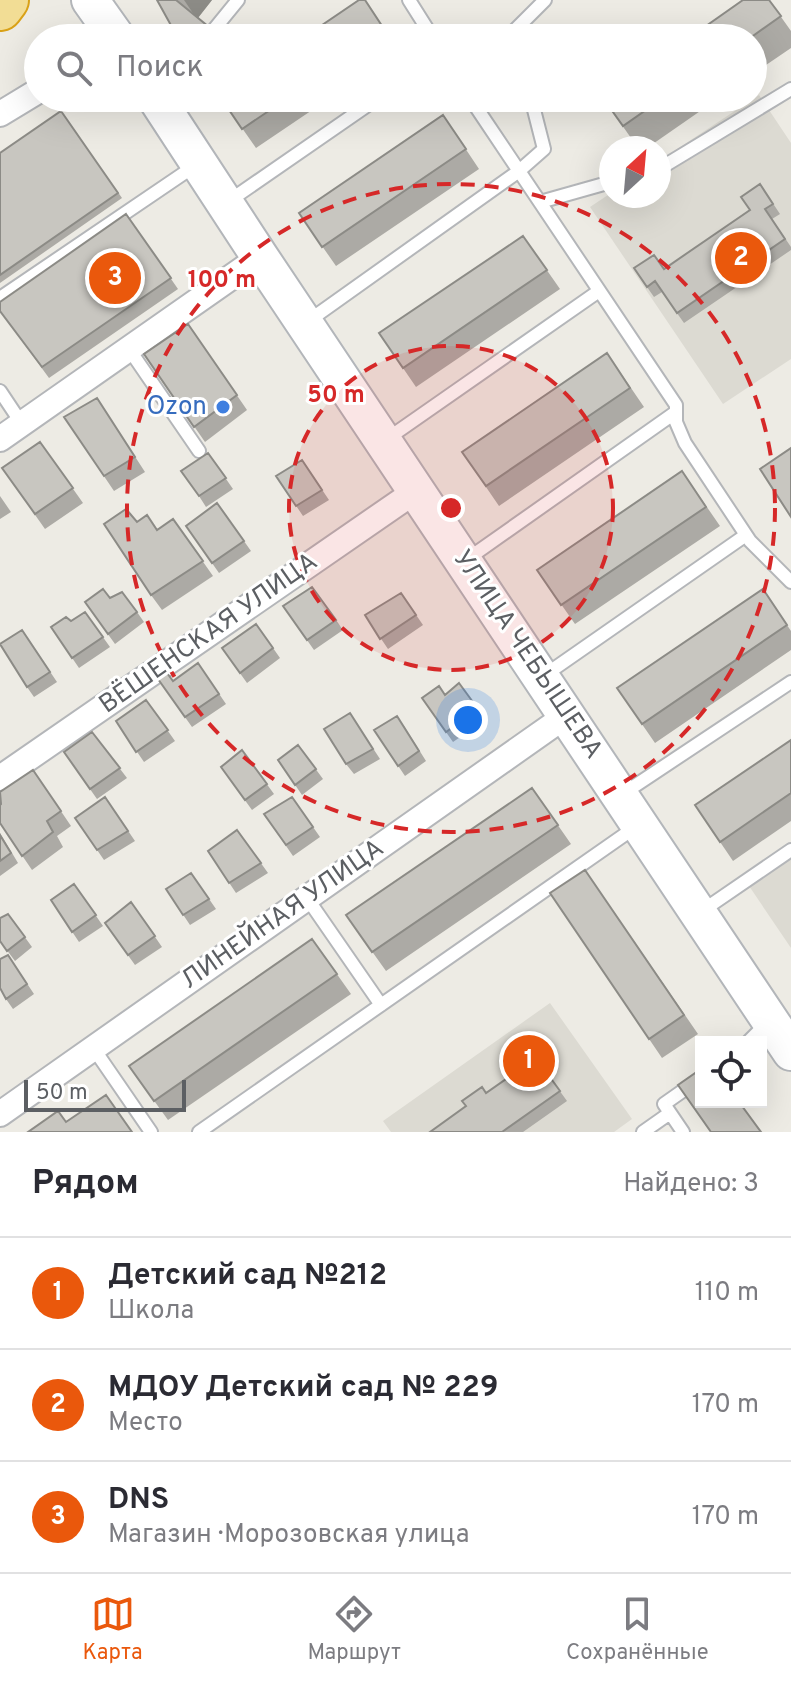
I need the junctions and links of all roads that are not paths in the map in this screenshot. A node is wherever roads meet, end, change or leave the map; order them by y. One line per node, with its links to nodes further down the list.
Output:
1 (6, 0): 6 (highway)
2 (238, 0): 8 (lane)
3 (409, 0): 9 (lane)
4 (545, 0): 10 (lane)
5 (95, 2): 7 (street)
6 (0, 8)
7 (108, 24)
8 (218, 24)
9 (424, 24)
10 (521, 24)
11 (791, 89): 13 (lane)
12 (24, 99): 19 (street)
13 (767, 104)
14 (165, 112): 21 (street, УЛИЦА ЧЕБЫШЕВА)
15 (358, 112): 25 (lane)
16 (479, 112): 22 (lane)
17 (535, 112): 22 (lane)
18 (753, 112): 20 (lane)
19 (0, 114)
20 (671, 162)
21 (198, 163): 25 (street, УЛИЦА ЧЕБЫШЕВА); 28 (lane)
22 (519, 171): 24 (lane); 29 (lane)
23 (599, 185): 24 (lane)
24 (540, 202): 27 (lane)
25 (225, 204): 26 (street, УЛИЦА ЧЕБЫШЕВА)
26 (260, 257): 29 (street, УЛИЦА ЧЕБЫШЕВА); 30 (street)
27 (599, 291): 32 (lane); 35 (lane)
28 (0, 298)
29 (305, 324): 35 (street, УЛИЦА ЧЕБЫШЕВА)
30 (129, 349): 33 (street); 36 (lane)
31 (0, 391): 33 (lane)
32 (676, 412): 38 (lane); 39 (lane)
33 (22, 424): 34 (street)
34 (0, 439)
35 (384, 441): 37 (street, УЛИЦА ЧЕБЫШЕВА)
36 (199, 451)
37 (417, 490): 39 (street, УЛИЦА ЧЕБЫШЕВА); 44 (street, ВЁШЕНСКАЯ УЛИЦА)
38 (746, 535): 40 (lane); 41 (lane)
39 (464, 561): 41 (street, УЛИЦА ЧЕБЫШЕВА)
40 (791, 582)
41 (542, 678): 43 (street, УЛИЦА ЧЕБЫШЕВА)
42 (791, 682): 45 (lane)
43 (567, 715): 45 (street, УЛИЦА ЧЕБЫШЕВА); 47 (street, ЛИНЕЙНАЯ УЛИЦА)
44 (0, 778)
45 (630, 810): 48 (street, УЛИЦА ЧЕБЫШЕВА); 49 (lane)
46 (791, 850): 48 (lane)
47 (307, 898): 49 (lane); 51 (street, ЛИНЕЙНАЯ УЛИЦА)
48 (700, 913): 50 (street, УЛИЦА ЧЕБЫШЕВА)
49 (381, 1005): 57 (lane)
50 (759, 1031): 52 (street, УЛИЦА ЧЕБЫШЕВА)
51 (94, 1049): 55 (street, ЛИНЕЙНАЯ УЛИЦА); 56 (lane)
52 (791, 1052)
53 (695, 1082): 54 (lane)
54 (670, 1113): 58 (lane); 59 (lane)
55 (0, 1114)
56 (151, 1132)
57 (199, 1132)
58 (643, 1132)
59 (683, 1132)

